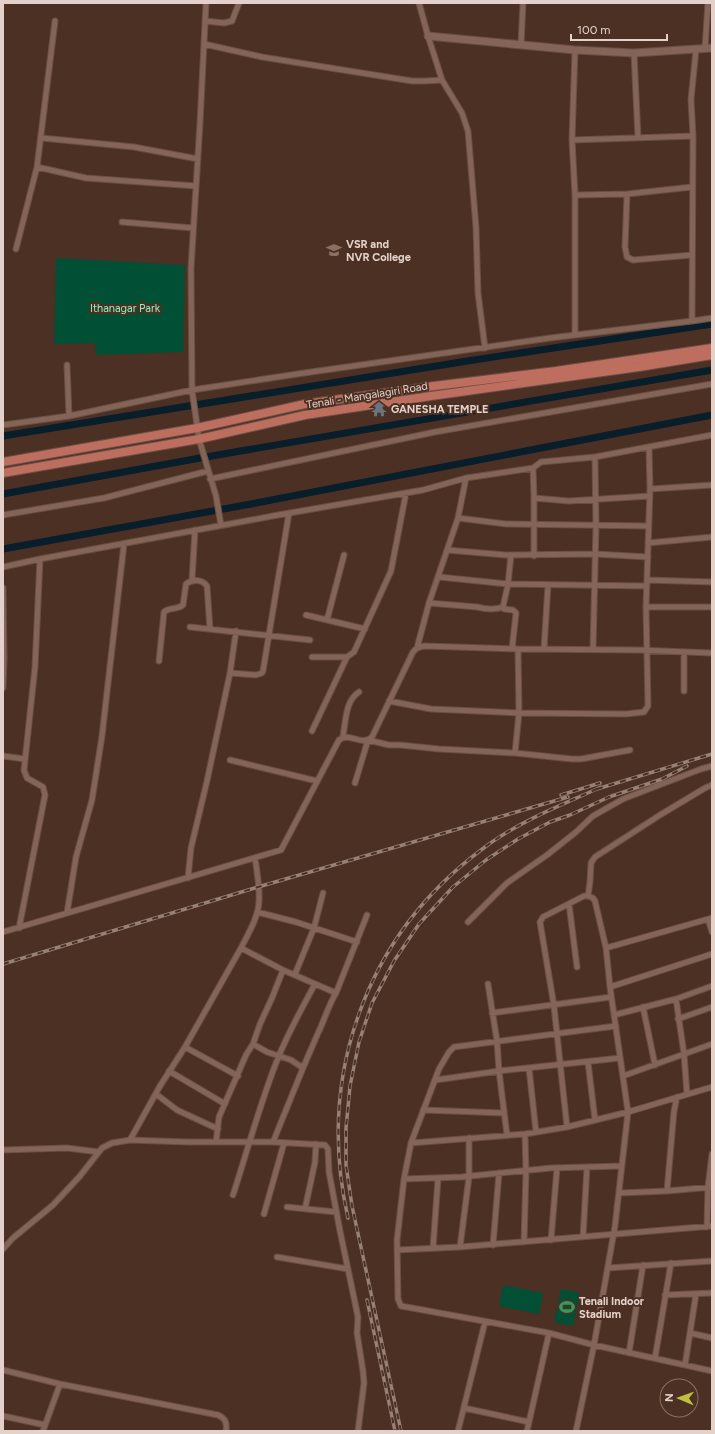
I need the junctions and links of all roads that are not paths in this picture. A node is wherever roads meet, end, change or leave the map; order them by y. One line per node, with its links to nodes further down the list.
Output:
1 (206, 3): 7 (street)
2 (239, 3): 7 (street)
3 (419, 3): 8 (street)
4 (523, 3): 10 (street)
5 (708, 3): 11 (street)
6 (55, 21): 17 (street)
7 (205, 21): 9 (street)
8 (428, 36): 10 (street); 15 (street)
9 (204, 44): 15 (street); 20 (street)
10 (521, 45): 12 (street)
11 (708, 48): 13 (street)
12 (575, 50): 14 (street); 19 (street)
13 (696, 50): 14 (street); 16 (street)
14 (634, 53): 18 (street)
15 (442, 80): 33 (street)
16 (693, 136): 18 (street); 23 (street)
17 (42, 138): 20 (street); 21 (street)
18 (638, 138): 19 (street)
19 (572, 140): 25 (street)
20 (198, 159): 22 (street)
21 (38, 167): 22 (street); 28 (street)
22 (196, 186): 27 (street)
23 (692, 187): 24 (street); 29 (street)
24 (627, 194): 25 (street); 29 (street)
25 (575, 195): 32 (street)
26 (122, 222): 27 (street)
27 (193, 228): 38 (street)
28 (16, 249)
29 (692, 255): 31 (street)
30 (712, 318): 31 (street)
31 (692, 321): 32 (street)
32 (575, 335): 33 (street)
33 (485, 348): 38 (street)
34 (712, 348): 40 (main road, Tenali - Mangalagiri Road)
35 (712, 355): 43 (main road, Tenali - Mangalagiri Road)
36 (67, 365): 39 (street)
37 (712, 384): 51 (street)
38 (192, 390): 39 (street); 40 (street)
39 (69, 416): 41 (street)
40 (197, 424): 43 (street); 46 (main road, Tenali - Mangalagiri Road)
41 (3, 425)
42 (712, 435): 44 (street)
43 (199, 439): 48 (street); 49 (main road, Tenali - Mangalagiri Road)
44 (649, 447): 45 (street); 53 (street)
45 (595, 457): 47 (street); 57 (street)
46 (3, 462)
47 (533, 468): 50 (street); 56 (street)
48 (208, 471): 51 (street); 59 (street)
49 (3, 473)
50 (466, 478): 54 (street); 60 (street)
51 (210, 479): 61 (street)
52 (712, 485): 53 (street)
53 (650, 489): 55 (street)
54 (406, 493): 58 (street); 93 (street)
55 (650, 496): 57 (street); 64 (street)
56 (534, 498): 57 (street); 62 (street)
57 (596, 500): 63 (street)
58 (289, 513): 61 (street); 95 (street)
59 (3, 515)
60 (458, 518): 62 (street); 69 (street)
61 (221, 525): 65 (street)
62 (534, 525): 63 (street); 73 (street)
63 (596, 526): 64 (street); 70 (street)
64 (649, 526): 67 (street)
65 (195, 530): 68 (street); 78 (street)
66 (712, 537): 67 (street)
67 (648, 543): 74 (street)
68 (124, 544): 75 (street); 132 (street)
69 (447, 550): 72 (street); 77 (street)
70 (595, 554): 73 (street); 74 (street); 83 (street)
71 (344, 555): 90 (street)
72 (511, 555): 73 (street); 81 (street)
73 (534, 556)
74 (648, 557): 80 (street)
75 (40, 559): 76 (street); 120 (street)
76 (3, 567)
77 (438, 577): 81 (street); 85 (street)
78 (192, 580): 92 (street); 107 (street)
79 (712, 582): 80 (street)
80 (647, 583): 83 (street); 87 (street)
81 (508, 584): 82 (street); 86 (street)
82 (548, 585): 83 (street); 100 (street)
83 (596, 586): 101 (street)
84 (3, 588): 109 (street)
85 (428, 603): 86 (street); 97 (street)
86 (503, 607): 98 (street)
87 (646, 607): 88 (street); 102 (street)
88 (712, 607)
89 (306, 615): 90 (street)
90 (327, 620): 93 (street)
91 (190, 627): 92 (street)
92 (210, 629): 94 (street)
93 (365, 629): 106 (street)
94 (236, 631): 95 (street); 108 (street)
95 (269, 636): 96 (street); 108 (street)
96 (310, 640)
97 (417, 648): 98 (street); 112 (street)
98 (512, 649): 99 (street)
99 (518, 649): 100 (street); 113 (street)
100 (544, 649): 101 (street)
101 (593, 650): 102 (street)
102 (647, 650): 103 (street); 113 (street)
103 (684, 652): 104 (street); 110 (street)
104 (712, 653)
105 (312, 657): 106 (street)
106 (347, 657): 114 (street)
107 (159, 661)
108 (230, 673): 127 (street)
109 (3, 688)
110 (684, 690)
111 (359, 692): 115 (street)
112 (389, 701): 113 (street); 116 (street)
113 (519, 713): 118 (street)
114 (312, 731)
115 (343, 736): 116 (street); 123 (street)
116 (368, 740): 118 (street); 124 (street)
117 (630, 750): 118 (street)
118 (515, 753)
119 (3, 756): 120 (street)
120 (25, 759): 136 (street)
121 (230, 760): 123 (street)
122 (712, 766): 135 (street)
123 (317, 781): 126 (street)
124 (355, 783)
125 (712, 785): 129 (street)
126 (255, 858): 127 (street); 131 (street)
127 (188, 878): 132 (street)
128 (323, 893): 137 (street)
129 (588, 896): 130 (street); 142 (street)
130 (568, 904): 144 (street); 154 (street)
131 (257, 912): 137 (street); 141 (street)
132 (67, 913): 136 (street)
133 (367, 915): 140 (street)
134 (710, 919): 139 (street); 142 (street)
135 (468, 922)
136 (19, 928): 138 (street)
137 (314, 928): 140 (street); 146 (street)
138 (3, 932)
139 (712, 932)
140 (357, 942): 151 (street)
141 (241, 948): 145 (street); 165 (street)
142 (606, 948): 150 (street)
143 (712, 954): 150 (street)
144 (577, 967)
145 (283, 970): 146 (street); 163 (street)
146 (295, 974): 147 (street)
147 (315, 984): 151 (street); 167 (street)
148 (488, 984): 157 (street)
149 (712, 986): 153 (street)
150 (610, 987): 152 (street)
151 (336, 993): 172 (street)
152 (611, 997): 154 (street); 158 (street)
153 (676, 999): 155 (street); 159 (street)
154 (554, 1006): 157 (street); 161 (street)
155 (643, 1007): 158 (street); 171 (street)
156 (712, 1007): 159 (street)
157 (492, 1013): 162 (street)
158 (614, 1015): 160 (street)
159 (678, 1019): 166 (street)
160 (616, 1026): 161 (street); 168 (street)
161 (557, 1034): 162 (street); 170 (street)
162 (497, 1041): 174 (street); 178 (street)
163 (253, 1044): 167 (street); 176 (street)
164 (712, 1044): 166 (street)
165 (185, 1047): 175 (street); 176 (street)
166 (684, 1054): 171 (street); 181 (street)
167 (278, 1056): 172 (street); 196 (street)
168 (620, 1058): 169 (street); 177 (street)
169 (588, 1062): 170 (street); 187 (street)
170 (561, 1065): 173 (street); 188 (street)
171 (655, 1065): 177 (street)
172 (303, 1068): 197 (street)
173 (529, 1068): 174 (street); 190 (street)
174 (498, 1070): 178 (street); 186 (street)
175 (169, 1071): 180 (street); 183 (street)
176 (238, 1076): 183 (street)
177 (623, 1076): 185 (street)
178 (436, 1080): 184 (street)
179 (712, 1087): 181 (street)
180 (156, 1094): 189 (street); 194 (street)
181 (687, 1094): 182 (street)
182 (677, 1097): 185 (street); 213 (street)
183 (225, 1104): 189 (street)
184 (423, 1110): 186 (street); 199 (street)
185 (628, 1112): 187 (street); 204 (street)
186 (504, 1113): 192 (street)
187 (595, 1120): 188 (street)
188 (567, 1127): 190 (street)
189 (218, 1129): 195 (street)
190 (536, 1132): 191 (street)
191 (525, 1134): 192 (street); 207 (street)
192 (507, 1135): 193 (street)
193 (469, 1138): 199 (street); 209 (street)
194 (130, 1140): 195 (street); 202 (street)
195 (216, 1142): 196 (street)
196 (250, 1142): 197 (street); 215 (street)
197 (273, 1142): 198 (street)
198 (284, 1143): 200 (street); 219 (street)
199 (411, 1143): 210 (street)
200 (316, 1144): 217 (street); 218 (street)
201 (3, 1150): 202 (street)
202 (99, 1152): 228 (street)
203 (712, 1154): 212 (street)
204 (622, 1166): 205 (street); 214 (street)
205 (587, 1167): 206 (street); 222 (street)
206 (557, 1168): 207 (street); 223 (street)
207 (526, 1172): 208 (street); 224 (street)
208 (499, 1173): 209 (street); 225 (street)
209 (469, 1176): 211 (street); 226 (street)
210 (404, 1179): 211 (street); 229 (street)
211 (438, 1179): 227 (street)
212 (710, 1187): 213 (street); 220 (street)
213 (667, 1191): 214 (street)
214 (619, 1193): 221 (street)
215 (233, 1195)
216 (287, 1207): 217 (street)
217 (305, 1209): 218 (street)
218 (336, 1212): 235 (street)
219 (264, 1214)
220 (710, 1227): 221 (street)
221 (614, 1235): 222 (street); 234 (street)
222 (583, 1237): 223 (street)
223 (551, 1240): 224 (street)
224 (524, 1242): 225 (street)
225 (493, 1245): 226 (street)
226 (460, 1247): 227 (street)
227 (433, 1248): 229 (street)
228 (3, 1249)
229 (397, 1250): 239 (street)
230 (277, 1257): 235 (street)
231 (712, 1261): 232 (street)
232 (671, 1263): 233 (street); 238 (street)
233 (643, 1265): 234 (street); 244 (street)
234 (608, 1268): 243 (street)
235 (348, 1269): 256 (street)
236 (712, 1293): 237 (street)
237 (696, 1294): 238 (street); 241 (street)
238 (665, 1295): 245 (street)
239 (485, 1322): 240 (street); 250 (street)
240 (549, 1333): 243 (street); 252 (street)
241 (690, 1333): 242 (street); 246 (street)
242 (712, 1338)
243 (594, 1345): 244 (street); 259 (street)
244 (630, 1353): 245 (street)
245 (655, 1358): 246 (street)
246 (685, 1365): 248 (street)
247 (3, 1370): 249 (street)
248 (712, 1371)
249 (60, 1384): 253 (street); 255 (street)
250 (464, 1408): 252 (street); 257 (street)
251 (3, 1416): 253 (street)
252 (529, 1422): 258 (street)
253 (45, 1425): 254 (street)
254 (43, 1431)
255 (226, 1431)
256 (358, 1431)
257 (458, 1431)
258 (527, 1431)
259 (576, 1431)

